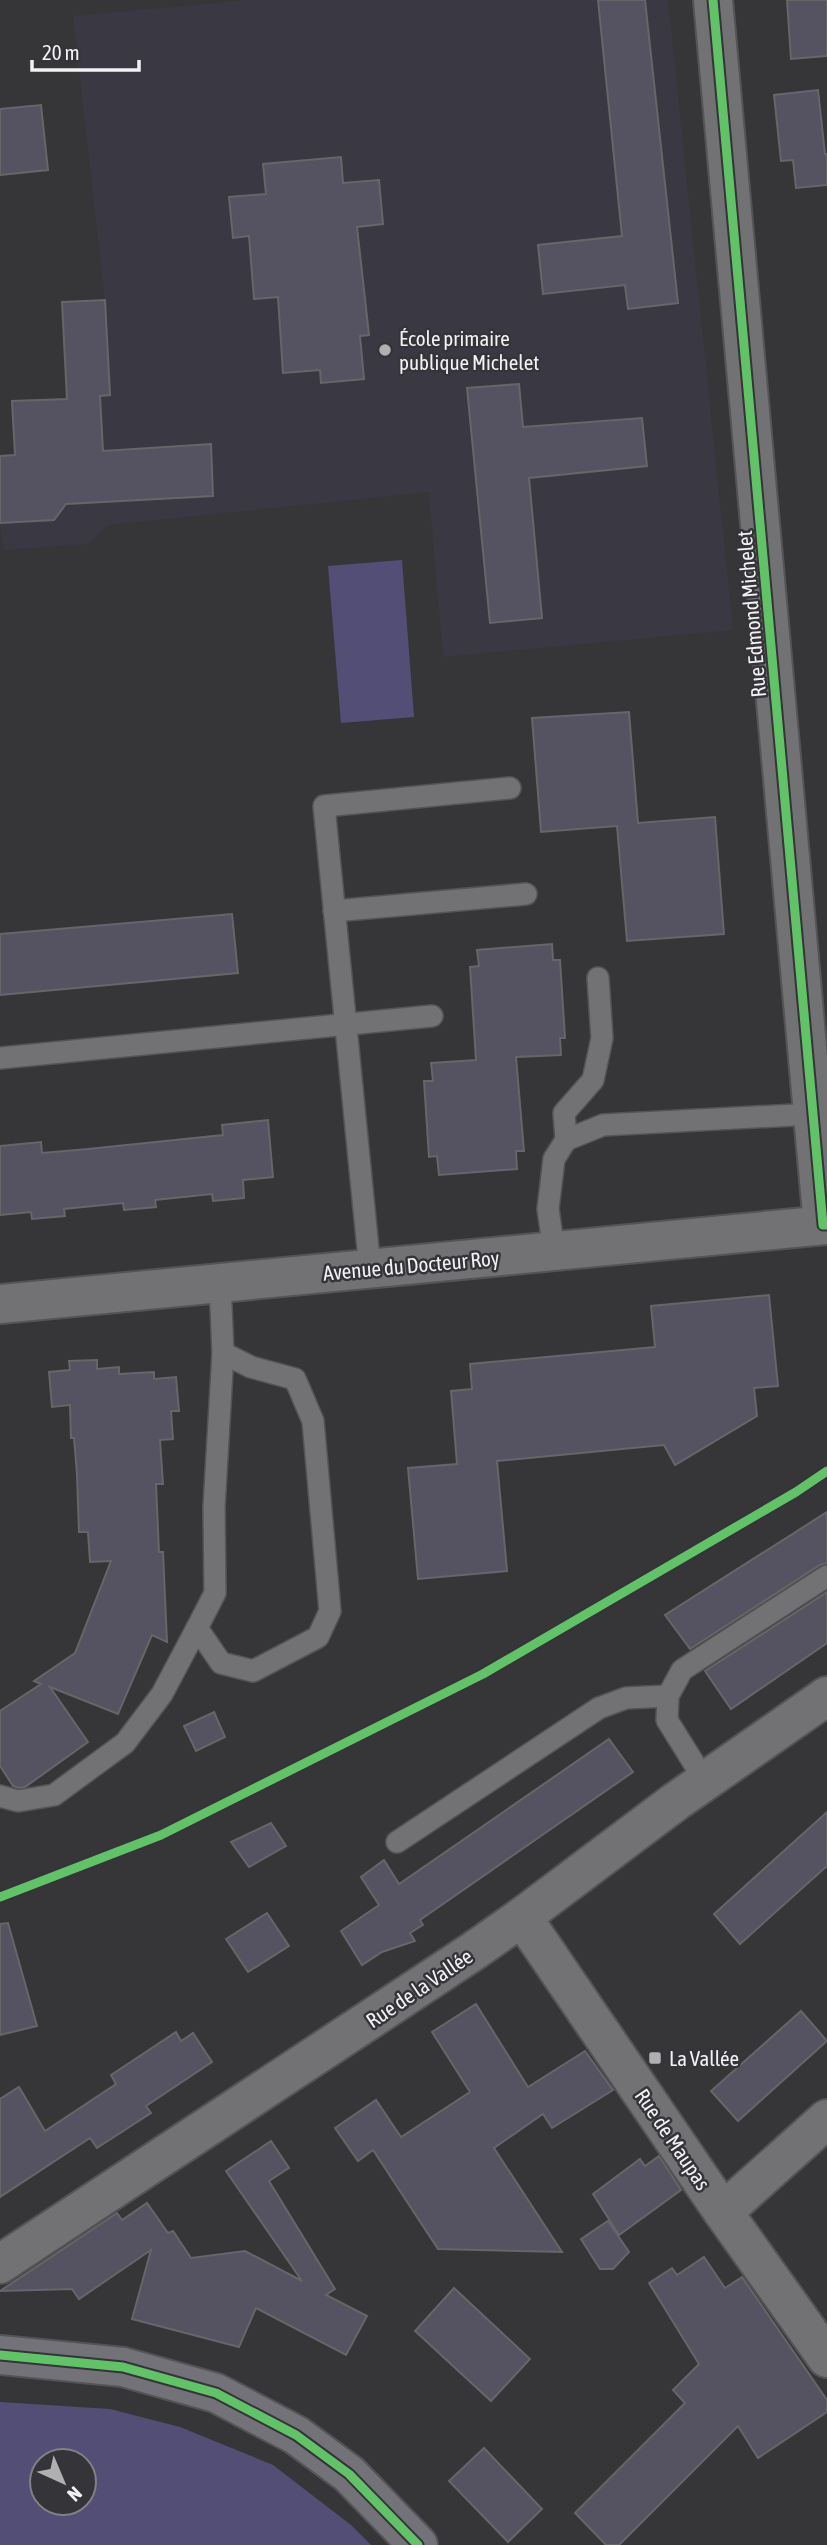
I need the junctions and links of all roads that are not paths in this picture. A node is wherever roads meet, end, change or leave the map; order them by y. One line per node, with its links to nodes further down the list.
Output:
1 (713, 0): 6 (street, Rue Edmond Michelet)
2 (510, 788): 4 (lane)
3 (526, 894): 4 (lane)
4 (334, 911): 8 (lane)
5 (598, 978): 11 (lane)
6 (816, 1015): 10 (street, Rue Edmond Michelet)
7 (432, 1016): 8 (lane)
8 (345, 1025): 9 (lane); 14 (lane)
9 (0, 1058)
10 (813, 1114): 11 (lane); 12 (street, Rue Edmond Michelet)
11 (565, 1140): 13 (lane)
12 (825, 1225): 13 (street, Avenue du Docteur Roy)
13 (554, 1251): 14 (street, Avenue du Docteur Roy)
14 (370, 1269): 15 (street, Avenue du Docteur Roy)
15 (220, 1283): 16 (street, Avenue du Docteur Roy); 17 (lane)
16 (0, 1304)
17 (223, 1353): 19 (lane); 19 (lane)
18 (827, 1576): 20 (lane)
19 (197, 1628): 23 (lane)
20 (667, 1696): 22 (lane); 24 (lane)
21 (827, 1696): 22 (street, Rue de la Vallée)
22 (705, 1781): 25 (street, Rue de la Vallée)
23 (0, 1796)
24 (397, 1842)
25 (522, 1917): 27 (street, Rue de Maupas); 28 (street, Rue de la Vallée)
26 (827, 2119): 27 (street)
27 (723, 2212): 30 (street, Rue de Maupas)
28 (0, 2264)
29 (0, 2356): 31 (main road)
30 (827, 2358)
31 (418, 2545)

